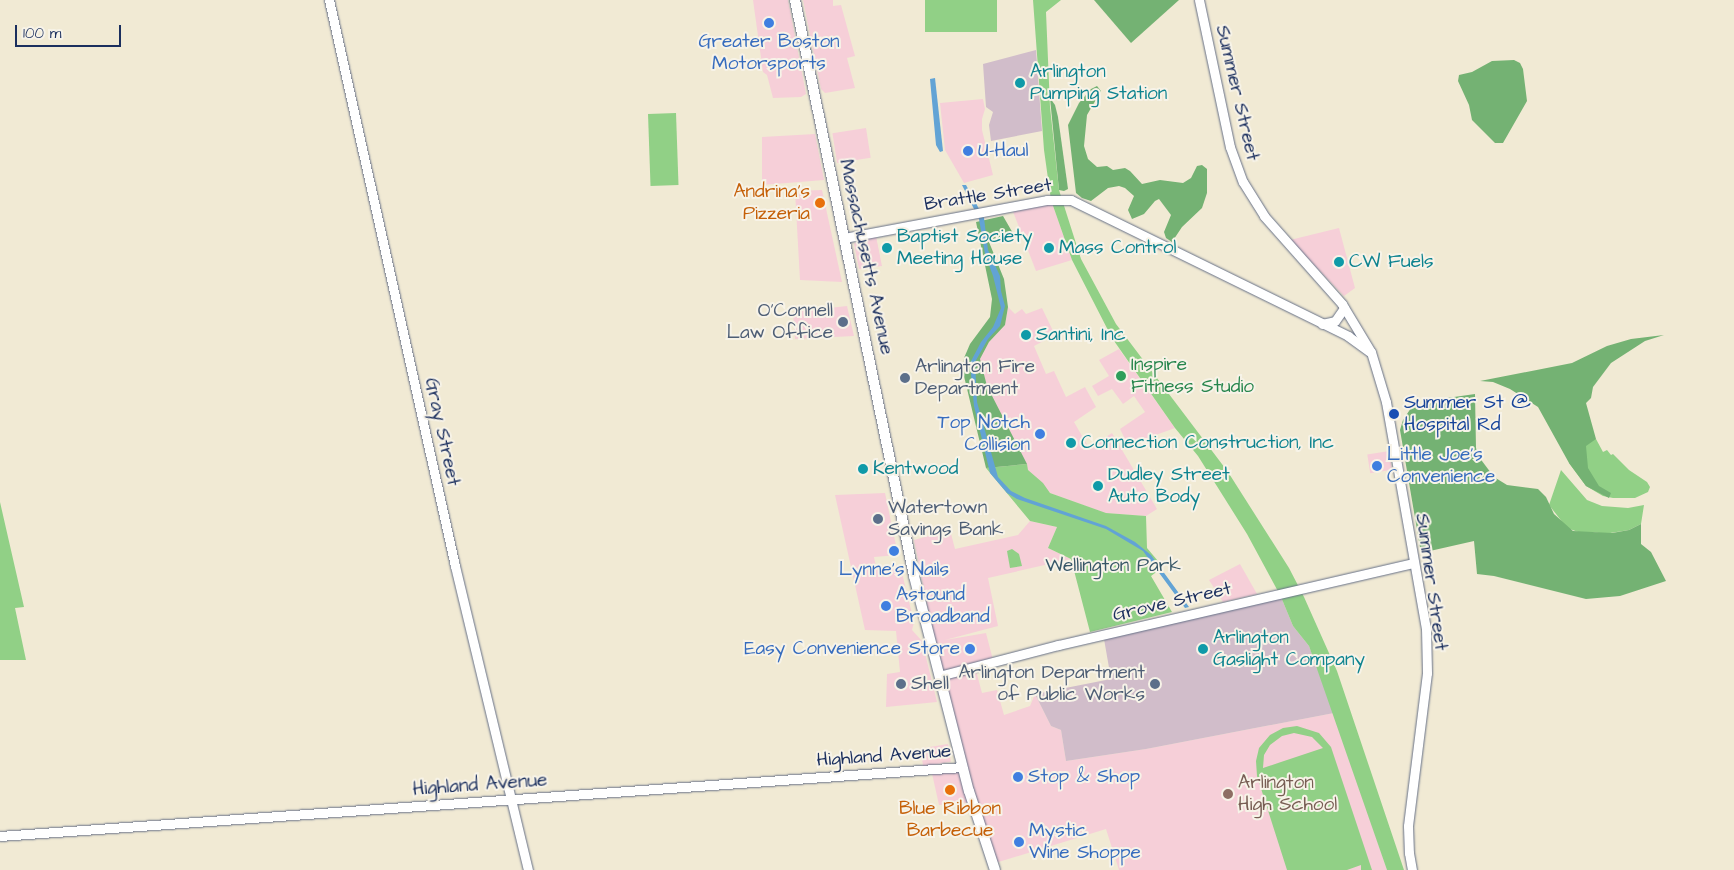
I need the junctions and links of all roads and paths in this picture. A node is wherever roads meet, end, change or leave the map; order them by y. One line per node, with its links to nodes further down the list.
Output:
1 (329, 0): 11 (main road, Gray Street)
2 (795, 0): 4 (main road, Massachusetts Avenue)
3 (1199, 0): 5 (main road, Summer Street)
4 (844, 238): 6 (main road, Brattle Street); 9 (main road, Massachusetts Avenue)
5 (1344, 308): 6 (main road); 7 (main road, Summer Street)
6 (1321, 324): 7 (main road, Brattle Street)
7 (1371, 352): 8 (main road, Summer Street)
8 (1414, 563): 9 (main road, Grove Street); 15 (main road, Summer Street)
9 (939, 676): 10 (main road, Massachusetts Avenue)
10 (962, 767): 11 (main road, Highland Avenue); 14 (main road, Massachusetts Avenue)
11 (511, 799): 12 (main road, Highland Avenue); 13 (main road, Gray Street)
12 (0, 836)
13 (528, 870)
14 (995, 870)
15 (1412, 870)

